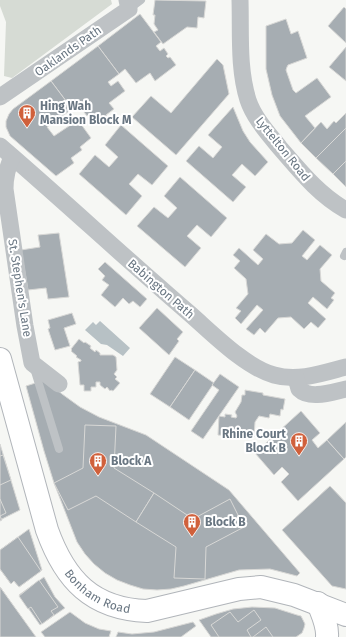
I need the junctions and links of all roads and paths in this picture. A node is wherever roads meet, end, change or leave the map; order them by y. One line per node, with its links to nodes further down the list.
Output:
1 (240, 0): 6 (street, Lyttelton Road)
2 (132, 3): 3 (street, Oaklands Path)
3 (0, 97)
4 (0, 146): 5 (street, Babington Path)
5 (12, 158): 8 (street, St. Stephen's Lane); 10 (street, Babington Path)
6 (346, 210)
7 (0, 359): 14 (main road, Bonham Road)
8 (32, 363): 11 (street); 13 (lane)
9 (346, 367): 10 (street, Babington Path)
10 (296, 378): 12 (street)
11 (59, 384)
12 (346, 389)
13 (59, 449)
14 (318, 603): 15 (main road, Bonham Road); 17 (main road)
15 (346, 615)
16 (346, 621): 17 (main road)
17 (327, 637)

